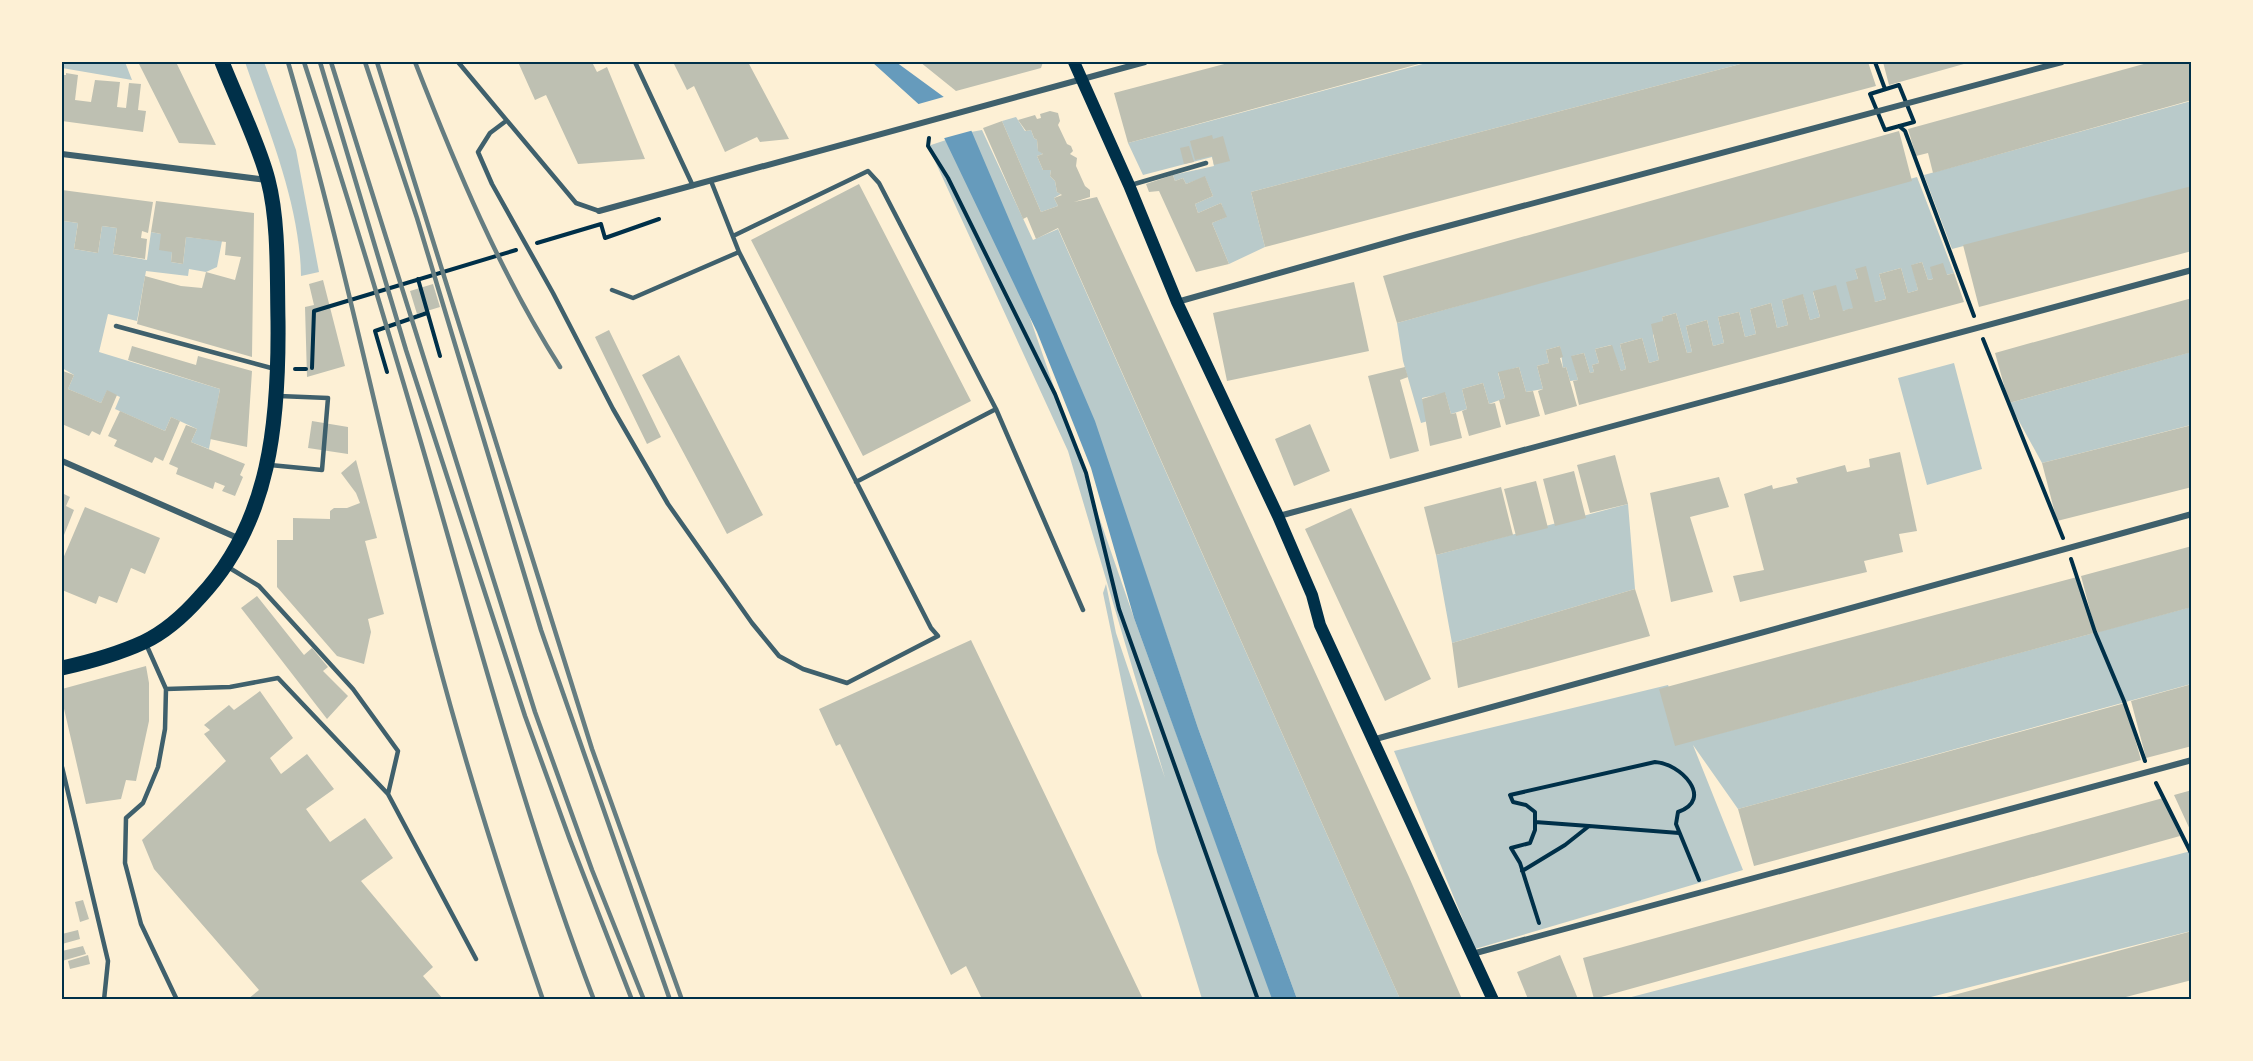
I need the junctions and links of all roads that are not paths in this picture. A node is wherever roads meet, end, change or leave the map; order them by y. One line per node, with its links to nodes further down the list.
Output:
1 (222, 62): 11 (main road)
2 (458, 62): 8 (lane)
3 (635, 62): 14 (lane)
4 (1074, 62): 7 (main road)
5 (1145, 62): 7 (street)
6 (2062, 62): 20 (street)
7 (1082, 79): 12 (street); 13 (main road)
8 (506, 121): 15 (lane); 27 (lane)
9 (62, 154): 11 (street)
10 (1206, 164): 13 (lane)
11 (268, 180): 22 (main road)
12 (711, 181): 14 (street); 16 (lane)
13 (1130, 185): 20 (main road)
14 (693, 186): 15 (street)
15 (599, 211)
16 (733, 236): 17 (lane); 24 (lane)
17 (739, 252): 19 (lane); 27 (lane)
18 (2192, 270): 29 (street)
19 (612, 290)
20 (1177, 302): 29 (main road)
21 (116, 326): 22 (lane)
22 (277, 370): 23 (main road)
23 (276, 396): 26 (main road); 26 (lane)
24 (996, 409): 27 (lane); 32 (lane)
25 (62, 461): 30 (street)
26 (267, 464): 30 (main road)
27 (856, 482)
28 (2192, 514): 36 (street)
29 (1278, 516): 36 (main road)
30 (241, 540): 31 (main road)
31 (227, 567): 33 (main road); 39 (lane)
32 (1083, 610)
33 (145, 642): 34 (main road); 35 (lane)
34 (62, 668)
35 (166, 689): 39 (lane); 43 (lane)
36 (1372, 740): 40 (main road)
37 (2192, 760): 40 (street)
38 (62, 767): 42 (lane)
39 (388, 794): 41 (lane)
40 (1472, 954): 44 (main road)
41 (476, 959)
42 (104, 999)
43 (177, 999)
44 (1493, 999)

